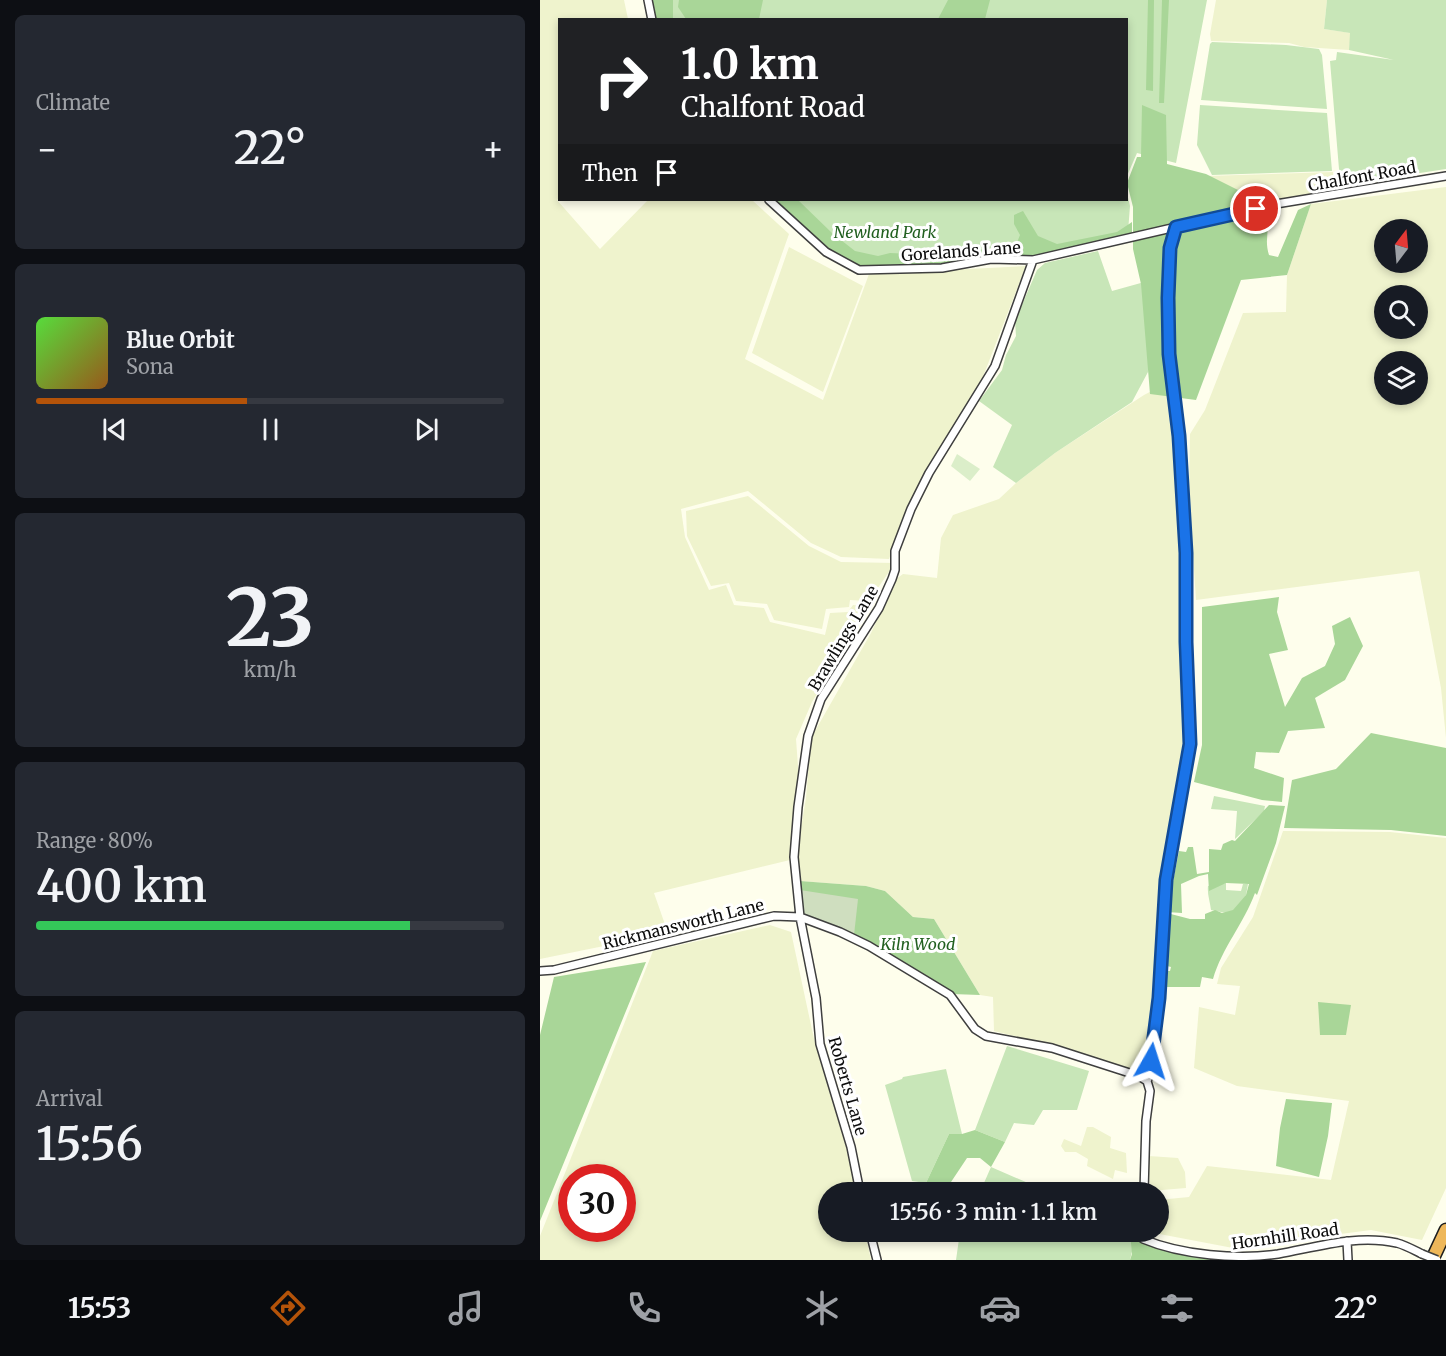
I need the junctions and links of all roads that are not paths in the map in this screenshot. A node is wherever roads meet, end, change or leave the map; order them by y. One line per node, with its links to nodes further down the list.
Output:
1 (648, 0): 2 (street)
2 (652, 18)
3 (1446, 176): 5 (street, Chalfont Road)
4 (770, 201): 6 (street, Gorelands Lane)
5 (1176, 227): 6 (street, Gorelands Lane); 9 (street)
6 (1033, 260): 7 (street, Brawlings Lane)
7 (800, 917): 8 (street, Rickmansworth Lane); 9 (street, Rickmansworth Lane); 10 (street, Roberts Lane)
8 (540, 971)
9 (1147, 1081): 11 (street)
10 (858, 1182)
11 (1144, 1182)
12 (1446, 1230): 16 (highway)
13 (1347, 1241): 15 (street, Hornhill Road); 16 (street, Hornhill Road); 18 (street)
14 (872, 1242): 17 (street)
15 (1150, 1242)
16 (1427, 1257): 19 (street, Hornhill Road, bridge)
17 (877, 1260)
18 (1348, 1260)
19 (1437, 1260)

